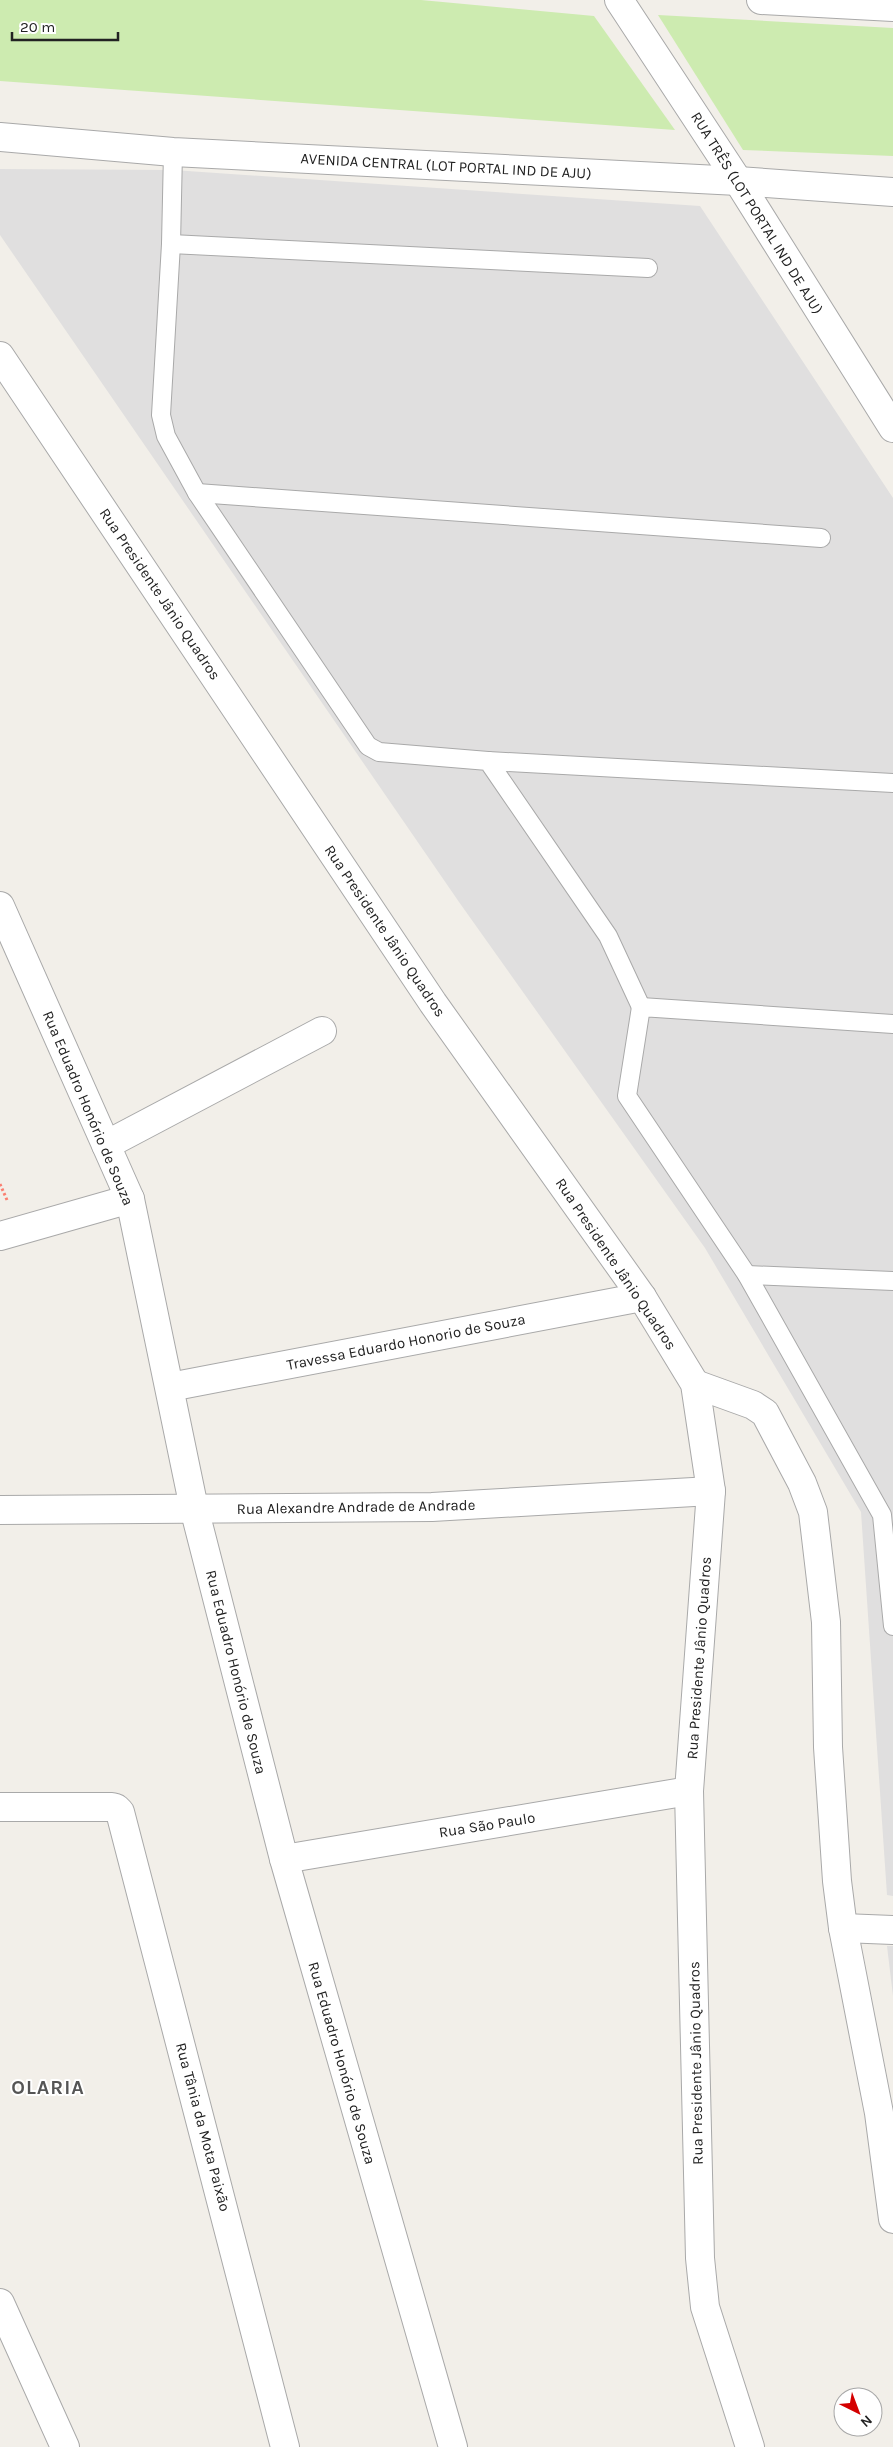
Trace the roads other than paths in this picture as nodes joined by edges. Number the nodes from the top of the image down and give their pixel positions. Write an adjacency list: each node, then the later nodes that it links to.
1 (619, 0): 6 (street, RUA TRÊS (LOT PORTAL IND DE AJU))
2 (761, 0): 3 (street)
3 (893, 7)
4 (0, 137): 5 (street, AVENIDA CENTRAL (LOT PORTAL IND DE AJU))
5 (173, 152): 6 (street, AVENIDA CENTRAL (LOT PORTAL IND DE AJU)); 8 (lane)
6 (738, 181): 7 (street, AVENIDA CENTRAL (LOT PORTAL IND DE AJU)); 11 (street, RUA TRÊS (LOT PORTAL IND DE AJU))
7 (893, 192)
8 (171, 244): 9 (lane); 12 (lane)
9 (648, 268)
10 (0, 356): 25 (street, Rua Presidente Jânio Quadros)
11 (893, 428)
12 (197, 493): 13 (lane); 14 (lane)
13 (821, 538)
14 (488, 761): 15 (lane); 17 (lane)
15 (893, 783)
16 (0, 906): 20 (street, Rua Eduadro Honório de Souza)
17 (641, 1007): 18 (lane); 23 (lane)
18 (893, 1024)
19 (322, 1031): 20 (street)
20 (106, 1145): 21 (street, Rua Eduadro Honório de Souza)
21 (130, 1199): 22 (street); 27 (street, Rua Eduadro Honório de Souza)
22 (0, 1236)
23 (747, 1275): 24 (lane); 31 (lane)
24 (893, 1281)
25 (642, 1297): 26 (street, Rua Presidente Jânio Quadros); 27 (street, Travessa Eduardo Honorio de Souza)
26 (695, 1384): 28 (street, Rua Presidente Jânio Quadros); 36 (street)
27 (170, 1386): 29 (street, Rua Eduadro Honório de Souza)
28 (711, 1491): 29 (street, Rua Alexandre Andrade de Andrade); 33 (street, Rua Presidente Jânio Quadros)
29 (194, 1508): 30 (street, Rua Alexandre Andrade de Andrade); 35 (street, Rua Eduadro Honório de Souza)
30 (0, 1510)
31 (887, 1515): 32 (lane)
32 (893, 1626)
33 (690, 1791): 35 (street, Rua São Paulo); 43 (street, Rua Presidente Jânio Quadros)
34 (0, 1808): 41 (street, Rua Tânia da Mota Paixão)
35 (284, 1859): 42 (street, Rua Eduadro Honório de Souza)
36 (843, 1928): 37 (street); 38 (street)
37 (893, 1930)
38 (893, 2219)
39 (0, 2303): 40 (street)
40 (65, 2447)
41 (285, 2447)
42 (453, 2447)
43 (750, 2447)

